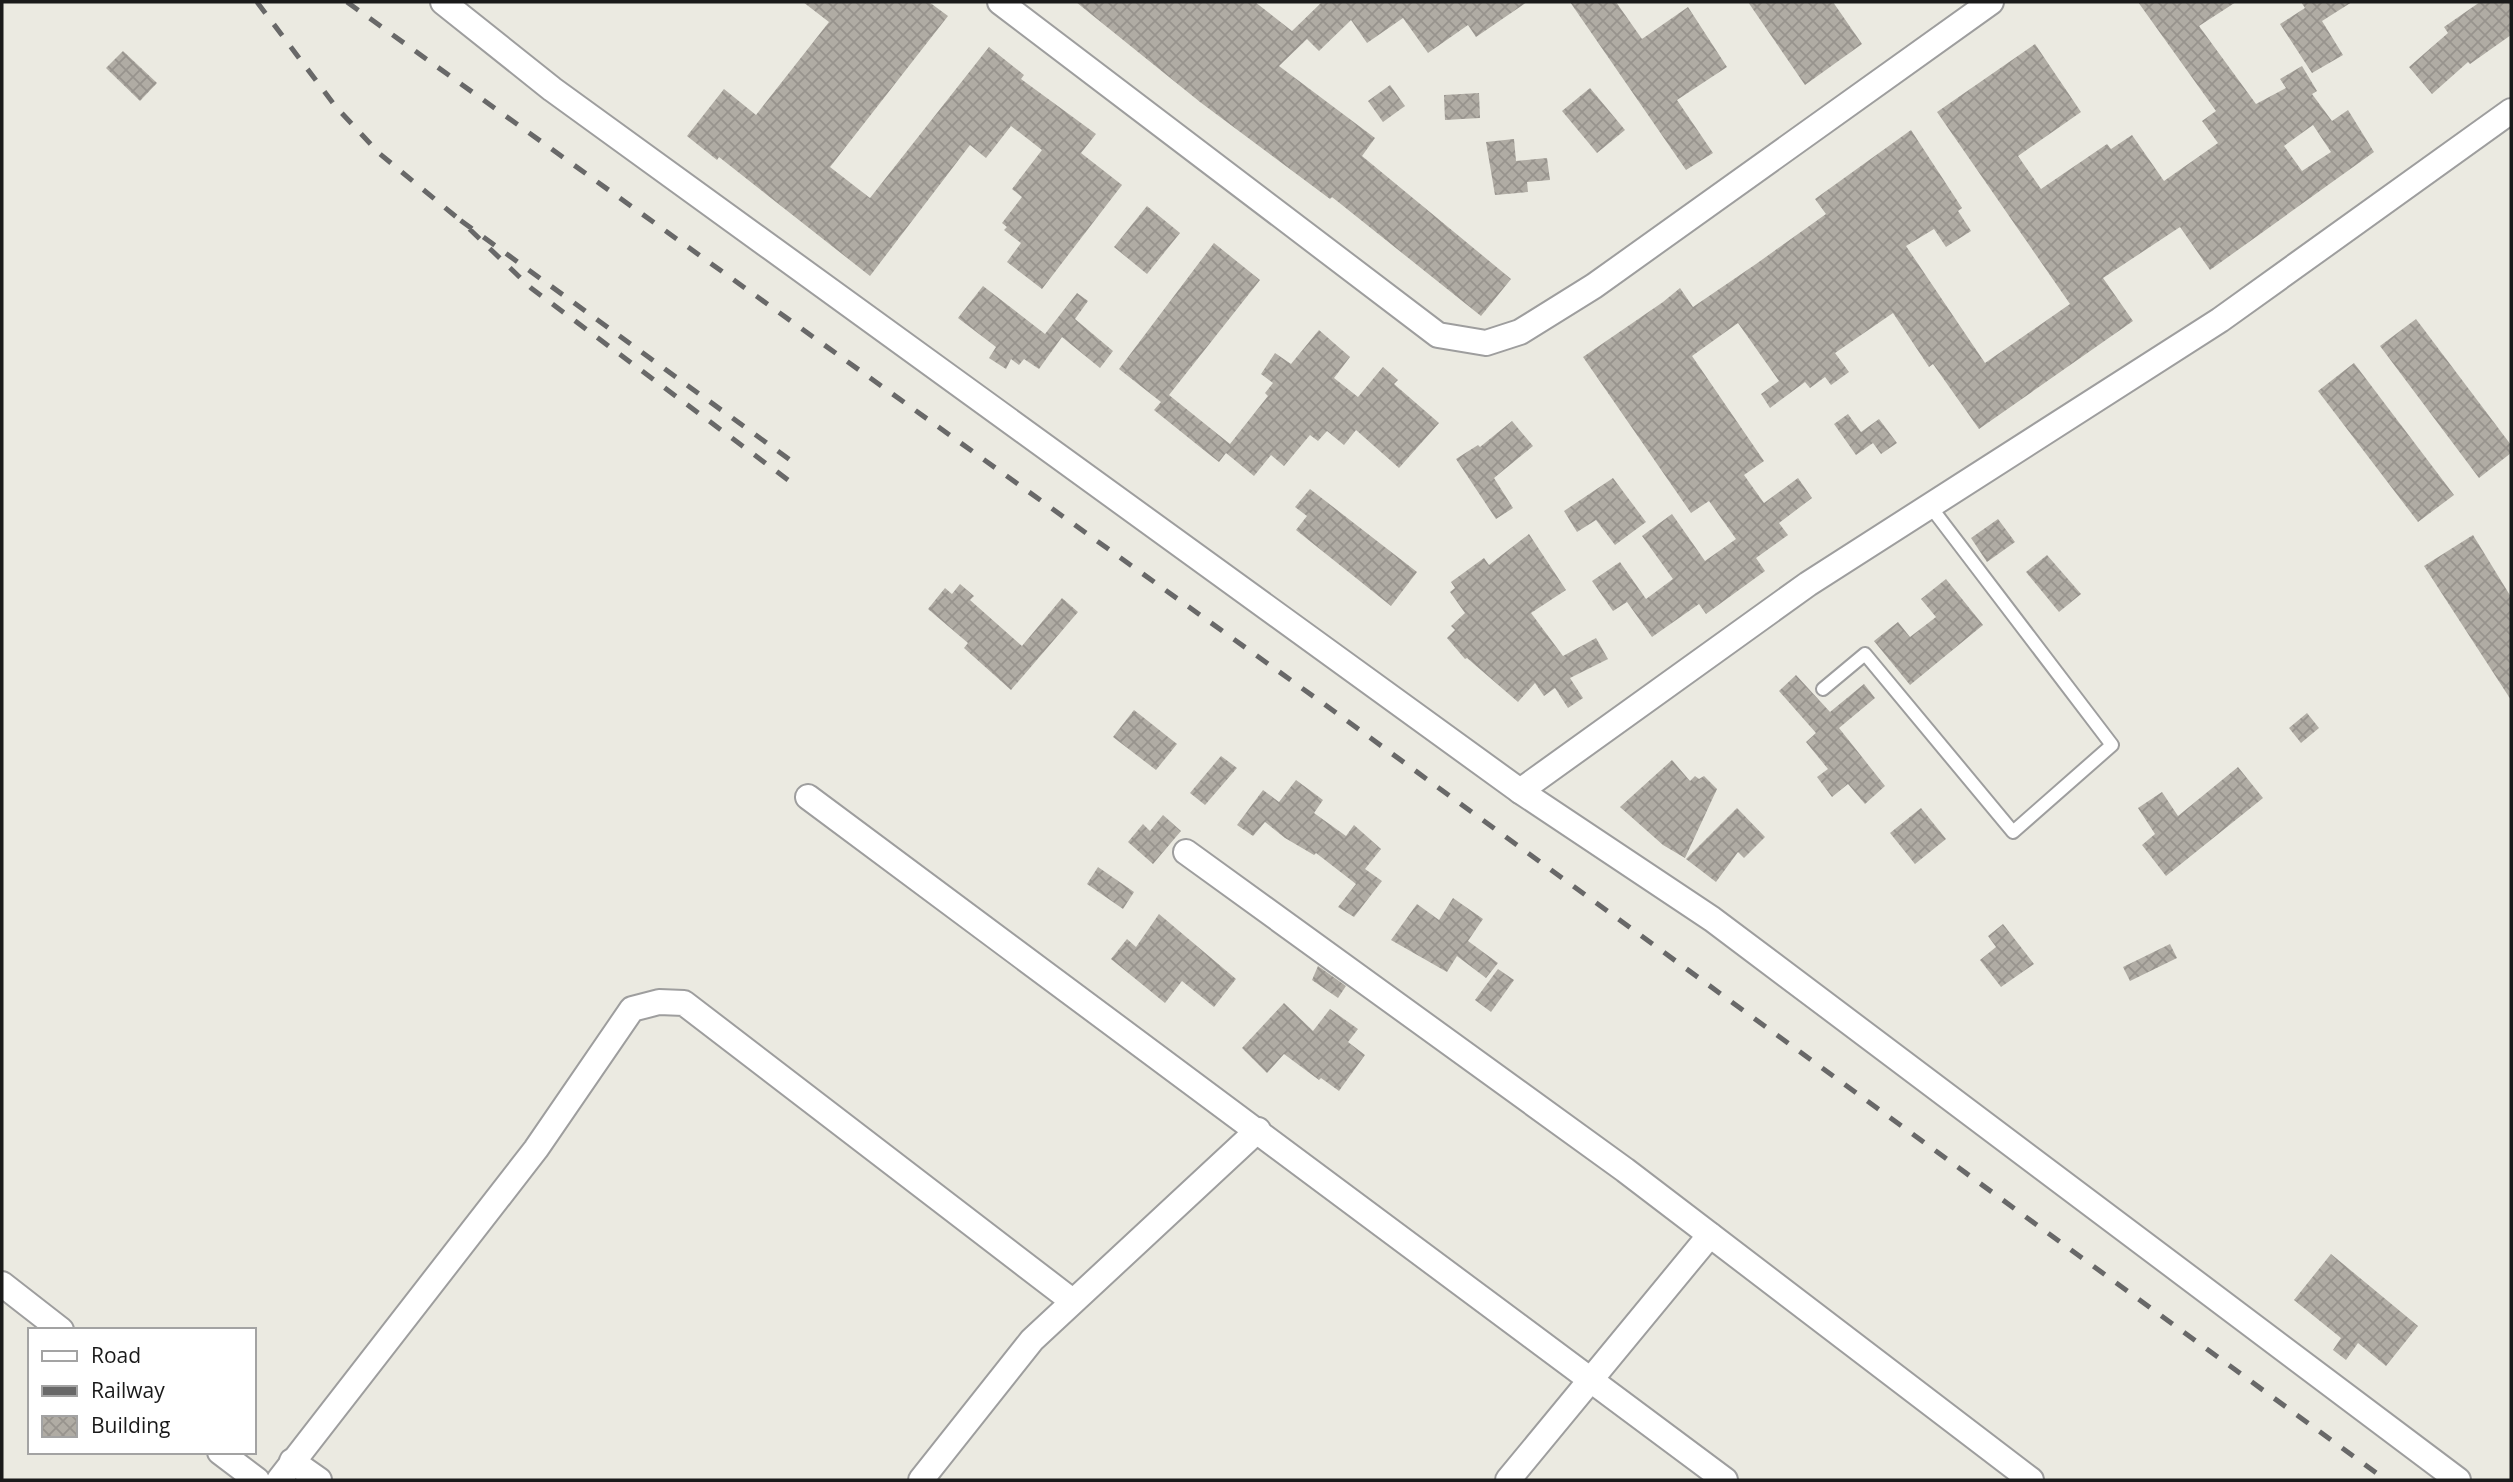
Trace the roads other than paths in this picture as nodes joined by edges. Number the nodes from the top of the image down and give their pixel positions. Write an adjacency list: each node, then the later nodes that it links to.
1 (443, 2): 7 (street)
2 (1000, 2): 3 (street)
3 (1991, 2)
4 (2511, 111): 5 (street)
5 (1930, 506): 6 (lane); 7 (street)
6 (1823, 689)
7 (1520, 791): 24 (street)
8 (808, 797): 10 (street)
9 (1186, 852): 11 (street)
10 (1258, 1130): 13 (street); 15 (street)
11 (1710, 1235): 15 (street); 23 (street)
12 (2, 1284): 14 (street)
13 (1071, 1300): 17 (street); 20 (street)
14 (58, 1328)
15 (1589, 1378): 21 (street); 22 (street)
16 (223, 1454): 18 (street)
17 (285, 1470): 19 (street)
18 (257, 1480)
19 (319, 1480)
20 (921, 1480)
21 (1508, 1480)
22 (1725, 1480)
23 (2031, 1480)
24 (2458, 1480)

